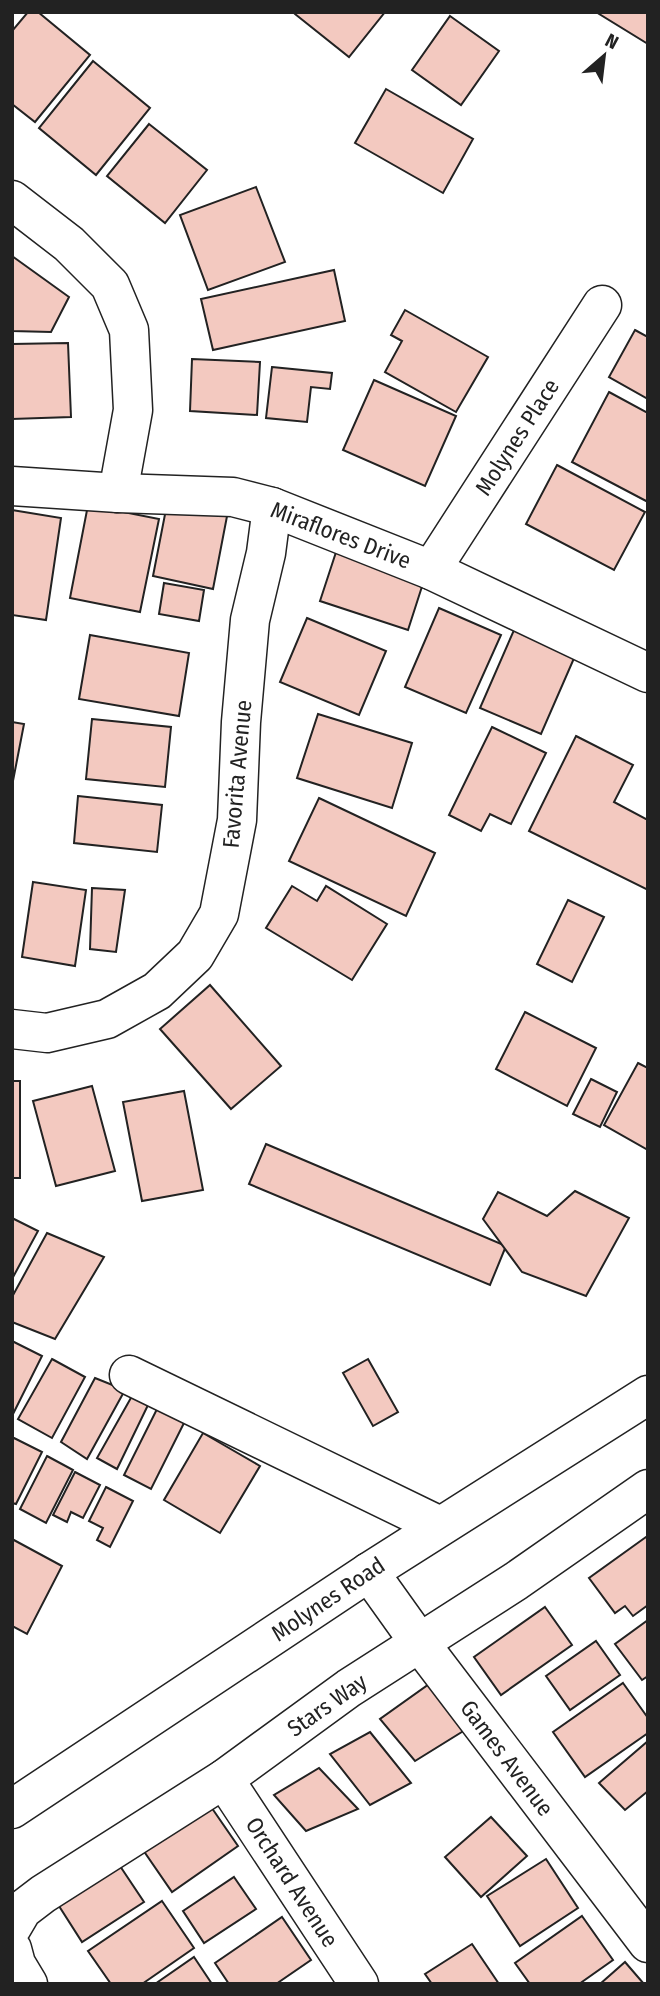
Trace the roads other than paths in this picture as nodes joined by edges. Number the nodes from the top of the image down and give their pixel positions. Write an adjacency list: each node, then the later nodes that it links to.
1 (12, 200): 4 (street)
2 (602, 304): 6 (street, Molynes Place)
3 (12, 486): 4 (street, Miraflores Drive)
4 (118, 493): 5 (street, Miraflores Drive)
5 (272, 507): 6 (street, Miraflores Drive); 8 (street, Favorita Avenue)
6 (432, 570): 7 (street, Miraflores Drive)
7 (648, 673)
8 (12, 1029)
9 (129, 1375): 12 (street)
10 (648, 1395): 12 (street, Molynes Road)
11 (648, 1489): 14 (street, Stars Way)
12 (440, 1526): 13 (street, Molynes Road)
13 (369, 1572): 14 (street, Games Avenue); 16 (street, Molynes Road)
14 (419, 1642): 15 (street, Stars Way); 18 (street, Games Avenue)
15 (225, 1779): 17 (street, Stars Way); 21 (street, Orchard Avenue)
16 (12, 1809)
17 (12, 1927)
18 (648, 1943)
19 (12, 1949): 20 (street)
20 (28, 1984)
21 (359, 1984)

